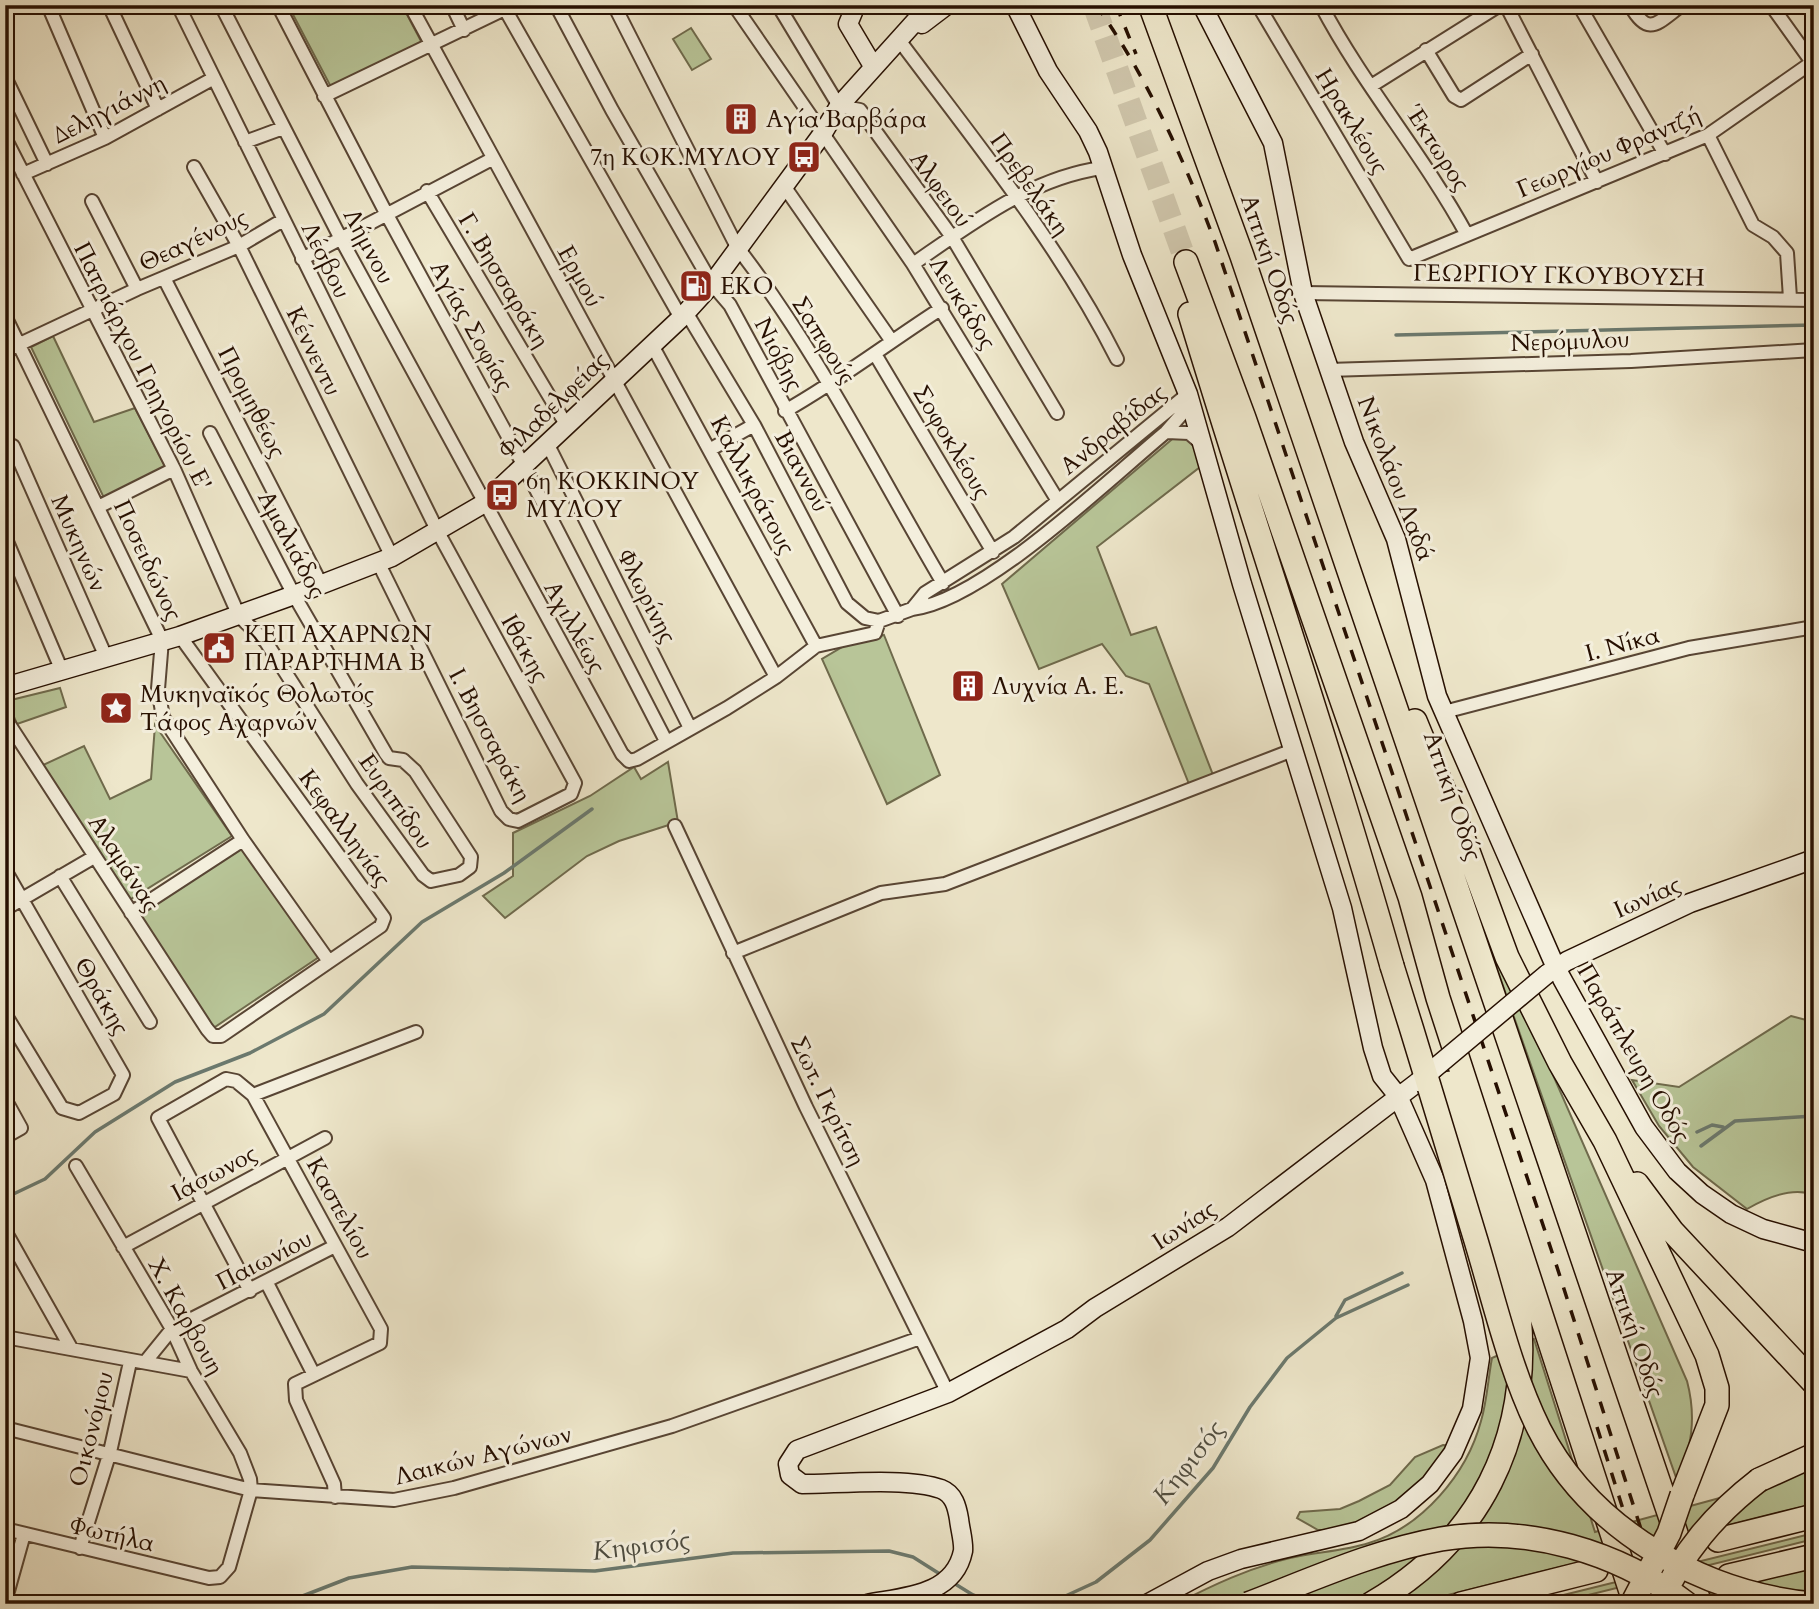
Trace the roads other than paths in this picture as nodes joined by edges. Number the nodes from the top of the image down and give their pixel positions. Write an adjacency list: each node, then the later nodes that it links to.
1 (48, 5): 44 (street)
2 (109, 5): 39 (street)
3 (178, 5): 35 (street, Λέσβου)
4 (221, 5): 40 (street, Λήμνου)
5 (278, 5): 37 (street, Αγίας Σοφίας)
6 (410, 5): 29 (street, Ερμού)
7 (452, 5): 27 (street)
8 (556, 5): 68 (street, Νιόβης)
9 (614, 5): 63 (street, Σαπφούς)
10 (734, 5): 41 (street, Λευκάδος)
11 (778, 5): 38 (street)
12 (856, 5): 33 (street)
13 (930, 5): 28 (street, Φιλαδελφείας)
14 (947, 5): 28 (street, Φιλαδελφείας)
15 (1015, 5): 50 (street)
16 (1258, 5): 65 (street, Ηρακλέους)
17 (1321, 5): 36 (street, Έκτωρος)
18 (1500, 5): 30 (street)
19 (1506, 5): 31 (street)
20 (1579, 5): 46 (street)
21 (1630, 5): 22 (street)
22 (1682, 5)
23 (1771, 5): 32 (street)
24 (509, 7): 27 (street); 75 (street, Βιαννού)
25 (1152, 7): 114 (highway, Αττική Οδός)
26 (1206, 7): 70 (street, Νικολάου Λαδά)
27 (464, 30): 29 (street)
28 (899, 40): 33 (street, Φιλαδελφείας); 55 (street, Πρεβελάκη)
29 (430, 46): 37 (street); 47 (street, Ερμού)
30 (1426, 50): 31 (street); 36 (street)
31 (1532, 54): 52 (street)
32 (1813, 63): 42 (street, Γεωργίου Φραντζή)
33 (873, 66): 38 (street, Φιλαδελφείας)
34 (5, 77): 48 (street)
35 (214, 78): 39 (street, Δεληγιάννη); 45 (street, Λέσβου)
36 (1371, 86): 59 (street, Έκτωρος)
37 (324, 96): 57 (street, Αγίας Σοφίας)
38 (839, 106): 41 (street, Φιλαδελφείας); 60 (street, Αλφειού)
39 (158, 109): 44 (street, Δεληγιάννη)
40 (283, 128): 45 (street); 61 (street, Λήμνου)
41 (823, 133): 53 (street, Φιλαδελφείας); 66 (street, Λευκάδος)
42 (1707, 135): 46 (street, Γεωργίου Φραντζή); 71 (street)
43 (5, 138): 51 (street, Πατριάρχου Γρηγορίου E')
44 (105, 138): 48 (street, Δεληγιάννη)
45 (244, 142): 58 (street, Λέσβου)
46 (1665, 154): 52 (street, Γεωργίου Φραντζή)
47 (492, 159): 54 (street); 85 (street, Ερμού)
48 (47, 164): 51 (street, Δεληγιάννη)
49 (194, 167): 62 (street, Κέννεντυ)
50 (1103, 168): 55 (street); 87 (street)
51 (23, 174): 74 (street, Πατριάρχου Γρηγορίου E')
52 (1597, 182): 59 (street, Γεωργίου Φραντζή)
53 (784, 186): 63 (street, Φιλαδελφείας); 77 (street)
54 (427, 191): 57 (street); 91 (street, Γ. Βησσαράκη)
55 (1017, 198): 60 (street); 83 (street, Πρεβελάκη)
56 (92, 201): 69 (street)
57 (386, 213): 61 (street); 98 (street, Αγίας Σοφίας)
58 (283, 220): 62 (street, Θεαγένους); 64 (street, Λέσβου)
59 (1467, 235): 65 (street, Γεωργίου Φραντζή)
60 (951, 237): 66 (street); 89 (street, Αλφειού)
61 (341, 239): 64 (street); 101 (street, Λήμνου)
62 (239, 246): 67 (street, Θεαγένους); 106 (street, Κέννεντυ)
63 (737, 247): 68 (street, Φιλαδελφείας); 86 (street, Σαπφούς)
64 (302, 259): 103 (street, Λέσβου)
65 (1409, 259)
66 (913, 264): 73 (street, Λευκάδος)
67 (164, 278): 69 (street, Θεαγένους); 108 (street, Προμηθέως)
68 (712, 284): 75 (street, Φιλαδελφείας); 88 (street, Νιόβης)
69 (137, 289): 74 (street, Θεαγένους)
70 (1303, 293): 71 (street, ΓΕΩΡΓΙΟΥ ΓΚΟΥΒΟΥΣΗ); 84 (street, Νικολάου Λαδά)
71 (1790, 298): 72 (street, ΓΕΩΡΓΙΟΥ ΓΚΟΥΒΟΥΣΗ)
72 (1814, 300)
73 (942, 308): 77 (street); 100 (street, Λευκάδος)
74 (92, 310): 78 (street, Θεαγένους); 99 (street, Πατριάρχου Γρηγορίου E')
75 (683, 315): 79 (street, Φιλαδελφείας); 90 (street, Βιαννού)
76 (5, 316): 78 (street, Ποσειδώνος)
77 (891, 340): 82 (street)
78 (20, 344): 81 (street, Θεαγένους); 102 (street, Ποσειδώνος)
79 (652, 345): 85 (street, Φιλαδελφείας); 97 (street, Καλλικράτους)
80 (1814, 350): 84 (street, Νερόμυλου)
81 (5, 351)
82 (874, 354): 86 (street); 105 (street, Σοφοκλέους)
83 (1117, 359)
84 (1328, 370): 123 (street, Νικολάου Λαδά)
85 (613, 380): 91 (street, Φιλαδελφείας); 121 (street, Ερμού)
86 (829, 387): 88 (street); 107 (street, Σαπφούς)
87 (1188, 394): 92 (street, Ανδραβίδας); 95 (street); 100 (street, Ανδραβίδας)
88 (785, 411): 112 (street, Νιόβης)
89 (1057, 413)
90 (754, 425): 97 (street); 113 (street, Βιαννού)
91 (566, 426): 94 (street, Φιλαδελφείας)
92 (1166, 432): 95 (street); 110 (street, Ανδραβίδας)
93 (210, 433): 109 (street, Αμαλιάδος)
94 (548, 445): 98 (street, Φιλαδελφείας); 125 (street, Φλωρίνης)
95 (1203, 445): 127 (street)
96 (13, 446): 119 (street, Μυκηνών)
97 (711, 449): 118 (street, Καλλικράτους)
98 (524, 466): 101 (street, Φιλαδελφείας); 126 (street, Αγίας Σοφίας)
99 (174, 469): 102 (street); 111 (street, Πατριάρχου Γρηγορίου E')
100 (1058, 501): 105 (street, Ανδραβίδας)
101 (483, 504): 103 (street, Φιλαδελφείας); 126 (street, Αχιλλέως)
102 (100, 506): 117 (street, Ποσειδώνος)
103 (438, 532): 106 (street, Φιλαδελφείας); 128 (street, Ιθάκης)
104 (5, 537): 120 (street)
105 (993, 552): 107 (street, Ανδραβίδας)
106 (385, 559): 108 (street, Φιλαδελφείας); 128 (street, Ι. Βησσαράκη)
107 (943, 583): 110 (street, Ανδραβίδας)
108 (321, 584): 109 (street, Φιλαδελφείας)
109 (294, 595): 111 (street, Φιλαδελφείας); 134 (street, Αμαλιάδος)
110 (912, 609): 112 (street, Ανδραβίδας)
111 (239, 616): 116 (street, Φιλαδελφείας); 134 (street, Ευριπίδου)
112 (898, 616): 113 (street)
113 (879, 621): 118 (street)
114 (1366, 621): 151 (highway); 193 (highway, Αττική Οδός)
115 (1814, 627): 123 (street, Ι. Νίκα)
116 (180, 636): 117 (street, Φιλαδελφείας); 140 (street, Κεφαλληνίας)
117 (162, 640): 119 (street, Φιλαδελφείας); 130 (street, Ποσειδώνος)
118 (816, 646): 121 (street)
119 (106, 657): 120 (street, Φιλαδελφείας)
120 (62, 671): 122 (street, Φιλαδελφείας)
121 (776, 677): 125 (street)
122 (5, 687)
123 (1444, 712): 141 (street, Νικολάου Λαδά)
124 (5, 718): 131 (street, Αλαμάνας)
125 (690, 728): 126 (street)
126 (666, 741)
127 (1293, 750): 139 (street); 147 (street)
128 (575, 783)
129 (675, 826): 139 (street, Σωτ. Γκρίτση)
130 (243, 840): 138 (street); 140 (street, Ποσειδώνος)
131 (94, 857): 135 (street); 138 (street, Αλαμάνας)
132 (1814, 859): 141 (street, Ιωνίας)
133 (5, 870): 136 (street, Θράκης)
134 (423, 874)
135 (60, 876): 136 (street); 144 (street)
136 (22, 898): 137 (street); 143 (street, Θράκης)
137 (5, 909)
138 (131, 913): 140 (street, Αλαμάνας)
139 (733, 953): 164 (street, Σωτ. Γκρίτση)
140 (328, 960)
141 (1551, 971): 147 (street, Ιωνίας, bridge); 156 (street, Παράπλευρη Οδός)
142 (1438, 998): 187 (highway); 190 (highway); 194 (highway, bridge)
143 (5, 1014)
144 (150, 1021)
145 (416, 1032): 146 (street)
146 (253, 1095): 152 (street, Καστελίου); 154 (street)
147 (1398, 1096): 172 (street, Ιωνίας); 185 (street)
148 (5, 1099): 149 (street)
149 (5, 1137)
150 (325, 1138): 152 (street, Ιάσωνος)
151 (1605, 1141): 171 (highway); 190 (highway, bridge)
152 (288, 1157): 154 (street, Ιάσωνος); 157 (street, Καστελίου)
153 (76, 1166): 158 (street, Χ. Καρβουη)
154 (202, 1203): 158 (street, Ιάσωνος); 160 (street)
155 (5, 1231): 161 (street)
156 (1814, 1243)
157 (335, 1246): 159 (street, Παιωνίου); 170 (street, Καστελίου)
158 (123, 1247): 162 (street, Χ. Καρβουη)
159 (267, 1283): 160 (street, Παιωνίου); 170 (street)
160 (250, 1291): 162 (street, Παιωνίου)
161 (53, 1321): 165 (street); 166 (street)
162 (172, 1329): 167 (street, Παιωνίου); 169 (street, Χ. Καρβουη)
163 (5, 1337): 165 (street)
164 (920, 1338): 172 (street, Σωτ. Γκρίτση); 177 (street, Λαικών Αγώνων)
165 (40, 1341): 166 (street)
166 (71, 1348): 168 (street)
167 (146, 1360): 168 (street); 169 (street)
168 (130, 1362): 174 (street, Οικονόμου)
169 (191, 1371): 176 (street, Χ. Καρβουη)
170 (313, 1373): 177 (street)
171 (1814, 1383)
172 (948, 1393): 184 (street, Ιωνίας)
173 (5, 1428): 174 (street, Λαικών Αγώνων)
174 (110, 1452): 176 (street, Λαικών Αγώνων); 181 (street, Οικονόμου)
175 (1814, 1455): 191 (highway, bridge)
176 (251, 1490): 177 (street, Λαικών Αγώνων); 181 (street, Φωτήλα)
177 (335, 1497)
178 (1814, 1516): 188 (highway, bridge)
179 (5, 1529): 180 (street, Φωτήλα)
180 (24, 1534): 181 (street, Φωτήλα); 183 (street)
181 (80, 1548)
182 (1814, 1556): 189 (highway, bridge)
183 (8, 1591)
184 (867, 1604)
185 (1147, 1604)
186 (1248, 1604): 192 (highway, bridge)
187 (1371, 1604)
188 (1461, 1604)
189 (1619, 1604)
190 (1634, 1604)
191 (1660, 1604)
192 (1687, 1604)
193 (1700, 1604)
194 (1813, 1604)

